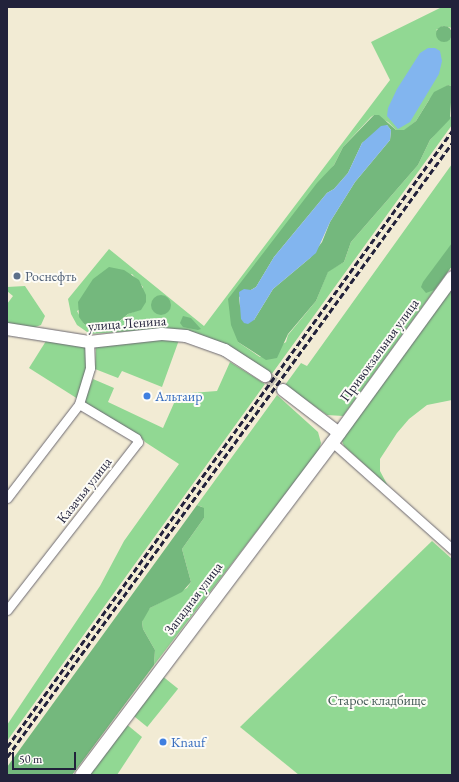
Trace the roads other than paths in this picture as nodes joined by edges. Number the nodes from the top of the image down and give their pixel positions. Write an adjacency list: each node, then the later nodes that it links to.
1 (452, 277): 7 (main road, Привокзальная улица)
2 (7, 329): 3 (street, улица Ленина)
3 (89, 342): 4 (street, улица Ленина); 6 (street)
4 (265, 376)
5 (283, 390): 7 (street)
6 (79, 404): 8 (street); 10 (street, Казачья улица)
7 (336, 437): 9 (street); 11 (main road, Западная улица)
8 (7, 498)
9 (452, 549)
10 (7, 610)
11 (81, 775)

